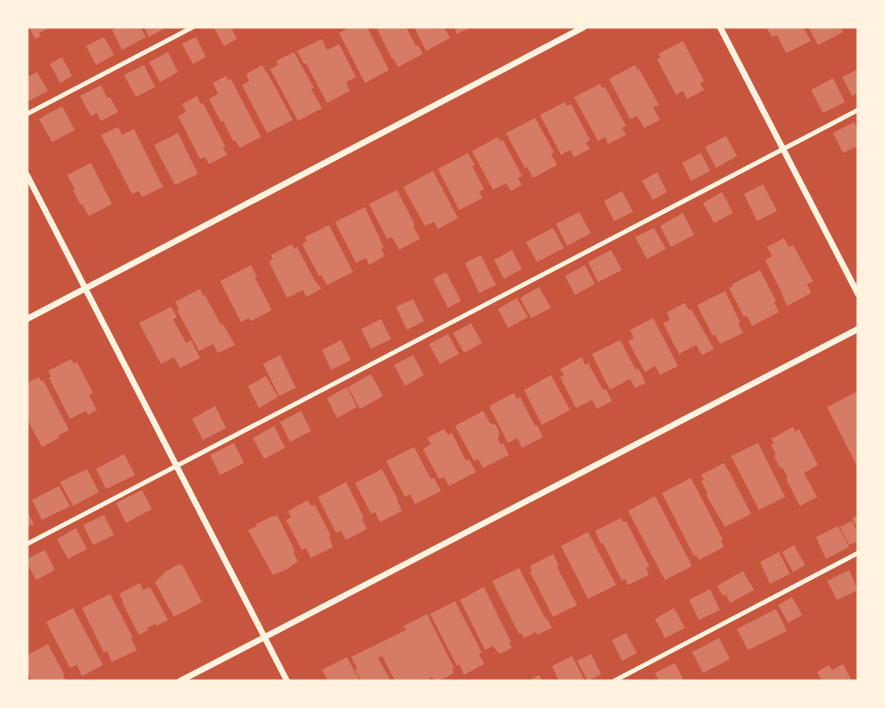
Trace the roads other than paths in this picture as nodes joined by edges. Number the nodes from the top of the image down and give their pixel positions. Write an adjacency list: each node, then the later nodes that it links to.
1 (193, 27): 5 (lane)
2 (584, 27): 8 (street)
3 (720, 27): 6 (street)
4 (858, 110): 6 (lane)
5 (27, 114)
6 (783, 149): 9 (street); 12 (lane)
7 (27, 175): 8 (street)
8 (85, 289): 10 (street); 12 (street)
9 (858, 294)
10 (27, 319)
11 (858, 329): 15 (street)
12 (176, 466): 13 (lane); 15 (street)
13 (27, 544)
14 (858, 553): 18 (lane)
15 (265, 637): 16 (street); 17 (street)
16 (180, 681)
17 (287, 681)
18 (614, 681)

